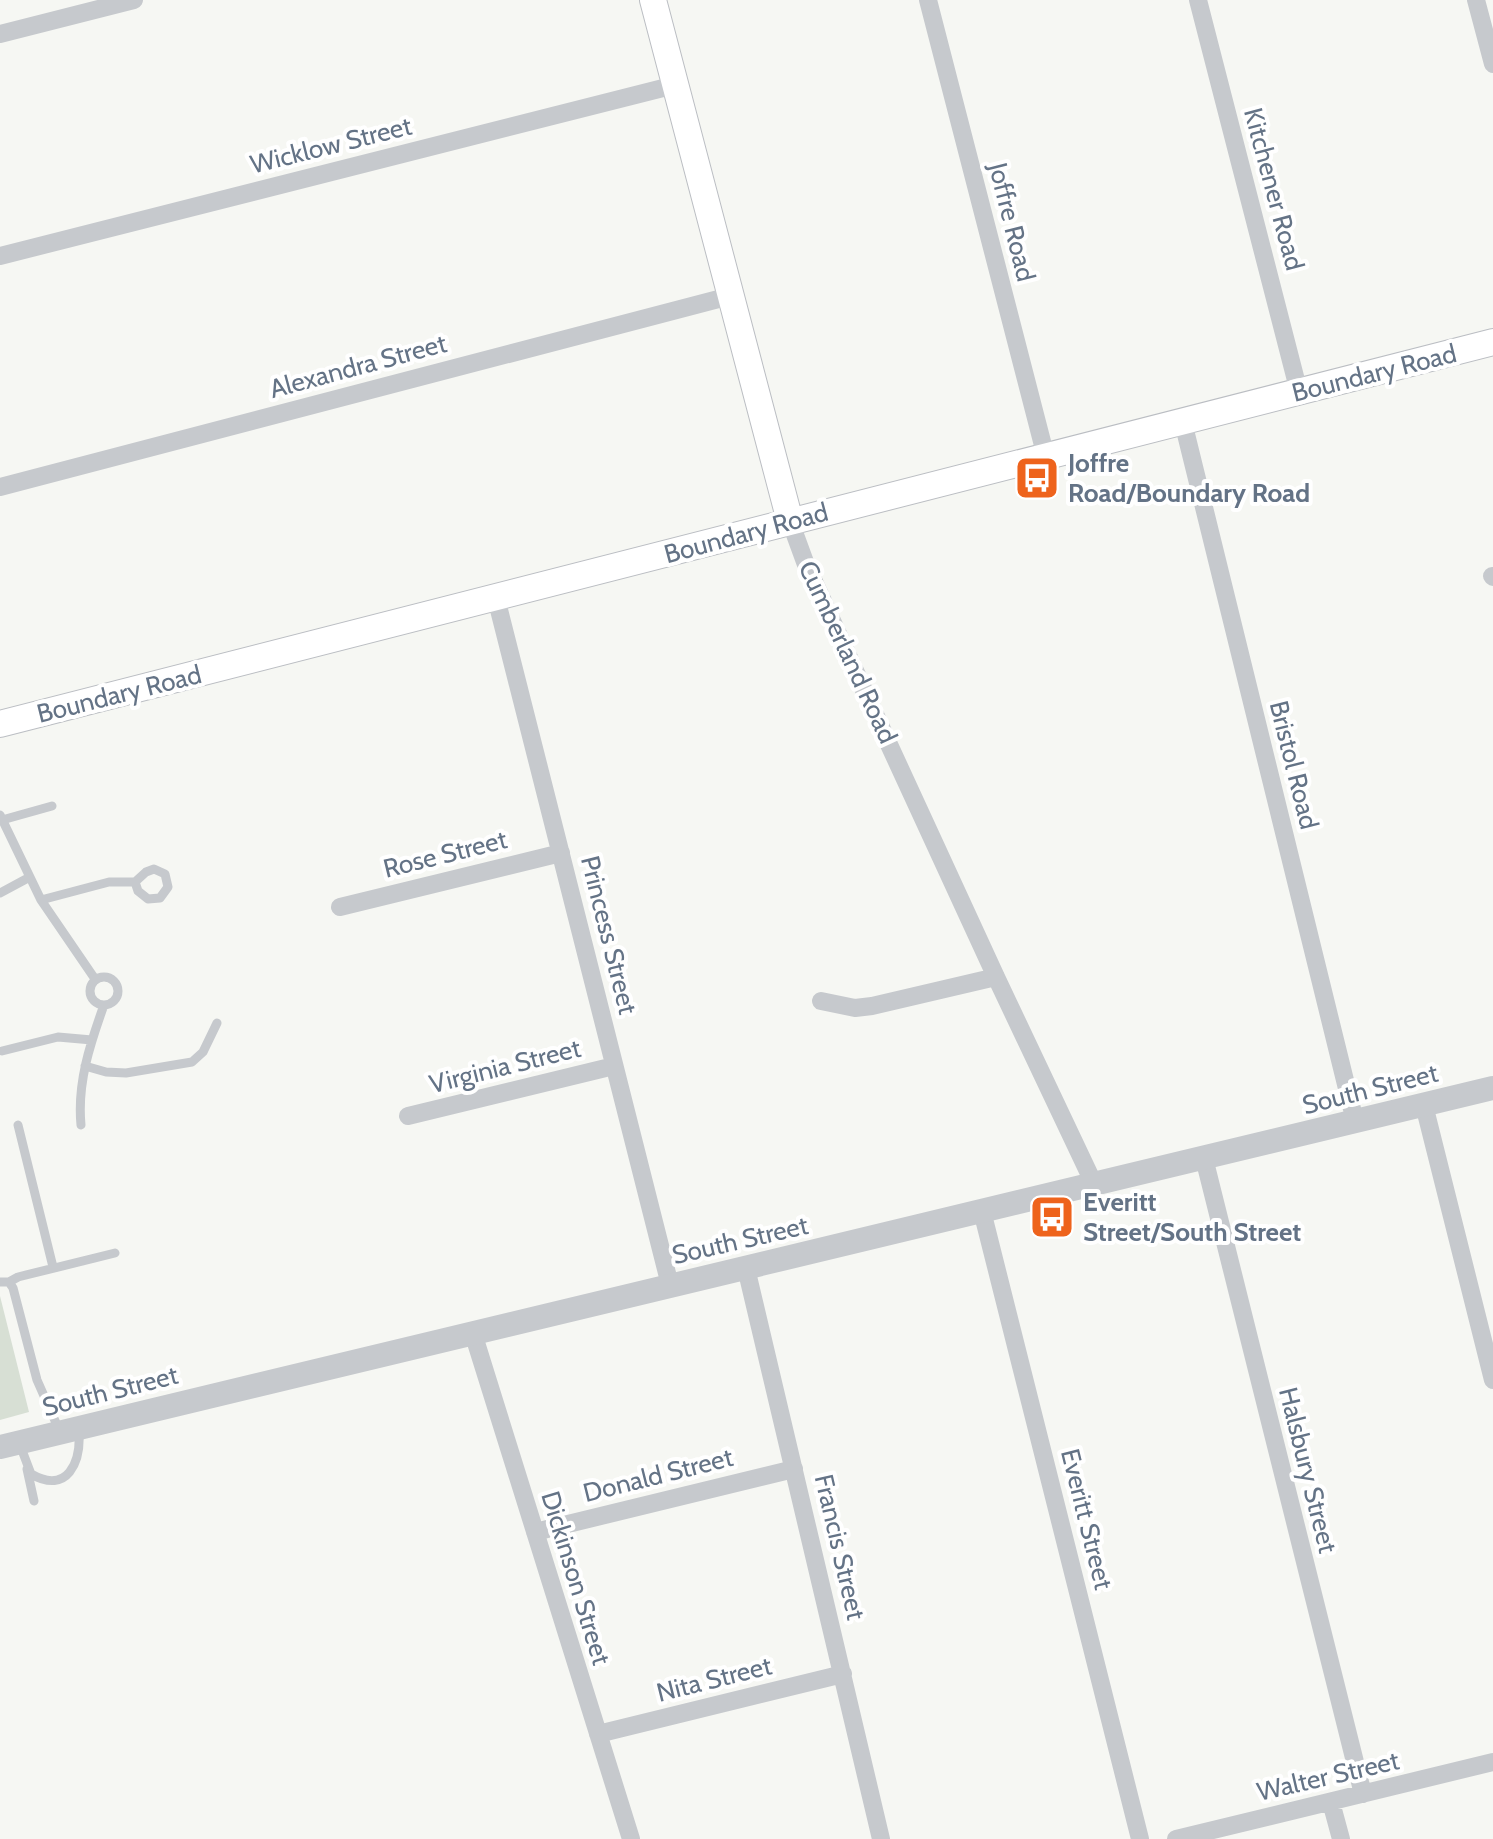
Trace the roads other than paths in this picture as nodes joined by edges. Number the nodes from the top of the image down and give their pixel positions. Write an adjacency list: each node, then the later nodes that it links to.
1 (134, 0): 6 (street)
2 (653, 0): 8 (main road, Cumberland Road)
3 (928, 0): 14 (street, Joffre Road)
4 (1198, 0): 12 (street, Kitchener Road)
5 (1476, 0): 7 (street)
6 (0, 34)
7 (1493, 64)
8 (675, 85): 9 (street, Wicklow Street); 10 (main road, Cumberland Road)
9 (0, 256)
10 (730, 296): 15 (street, Alexandra Street); 16 (main road, Cumberland Road)
11 (1493, 342): 12 (main road, Boundary Road)
12 (1299, 392): 13 (main road, Boundary Road)
13 (1183, 422): 14 (main road, Boundary Road); 39 (street, Bristol Road)
14 (1042, 468): 16 (main road, Boundary Road)
15 (0, 487)
16 (790, 521): 17 (main road, Boundary Road); 27 (street, Cumberland Road)
17 (496, 598): 18 (main road, Boundary Road); 21 (street, Princess Street)
18 (0, 724)
19 (52, 806): 20 (lane)
20 (1, 817): 22 (lane)
21 (561, 853): 26 (street, Rose Street); 35 (street, Princess Street)
22 (28, 878): 24 (lane); 25 (lane)
23 (135, 882): 25 (lane)
24 (0, 893)
25 (41, 900): 28 (lane)
26 (340, 907)
27 (996, 977): 29 (street); 43 (street, Cumberland Road)
28 (95, 979): 30 (lane); 30 (lane)
29 (821, 1001)
30 (104, 1005): 32 (lane)
31 (217, 1023): 34 (lane)
32 (92, 1040): 33 (lane); 34 (lane)
33 (2, 1051)
34 (85, 1066): 41 (lane)
35 (614, 1066): 38 (street, Virginia Street); 49 (street, Princess Street)
36 (1493, 1088): 37 (street, South Street)
37 (1424, 1105): 39 (street, South Street); 51 (street)
38 (408, 1116)
39 (1355, 1121): 42 (street, South Street)
40 (18, 1125): 46 (lane)
41 (81, 1125)
42 (1204, 1158): 43 (street, South Street); 61 (street, Halsbury Street)
43 (1094, 1184): 44 (street, South Street)
44 (982, 1211): 47 (street, South Street); 65 (street, Everitt Street)
45 (115, 1253): 46 (lane)
46 (53, 1267): 48 (lane)
47 (746, 1268): 49 (street, South Street); 55 (street, Francis Street)
48 (4, 1282): 52 (lane)
49 (670, 1285): 50 (street, South Street)
50 (473, 1333): 52 (street, South Street); 57 (street, Dickinson Street)
51 (1493, 1380)
52 (70, 1430): 53 (street, South Street); 54 (lane)
53 (10, 1445): 54 (lane)
54 (26, 1466): 56 (lane)
55 (794, 1469): 57 (street, Donald Street); 58 (street, Francis Street)
56 (34, 1501)
57 (535, 1532): 59 (street, Dickinson Street)
58 (843, 1674): 59 (street, Nita Street); 64 (street, Francis Street)
59 (598, 1734): 63 (street, Dickinson Street)
60 (1493, 1762): 61 (street, Walter Street)
61 (1363, 1794): 62 (street, Walter Street)
62 (1331, 1802): 66 (street, Walter Street); 67 (street)
63 (631, 1839)
64 (881, 1839)
65 (1140, 1839)
66 (1176, 1839)
67 (1341, 1839)

